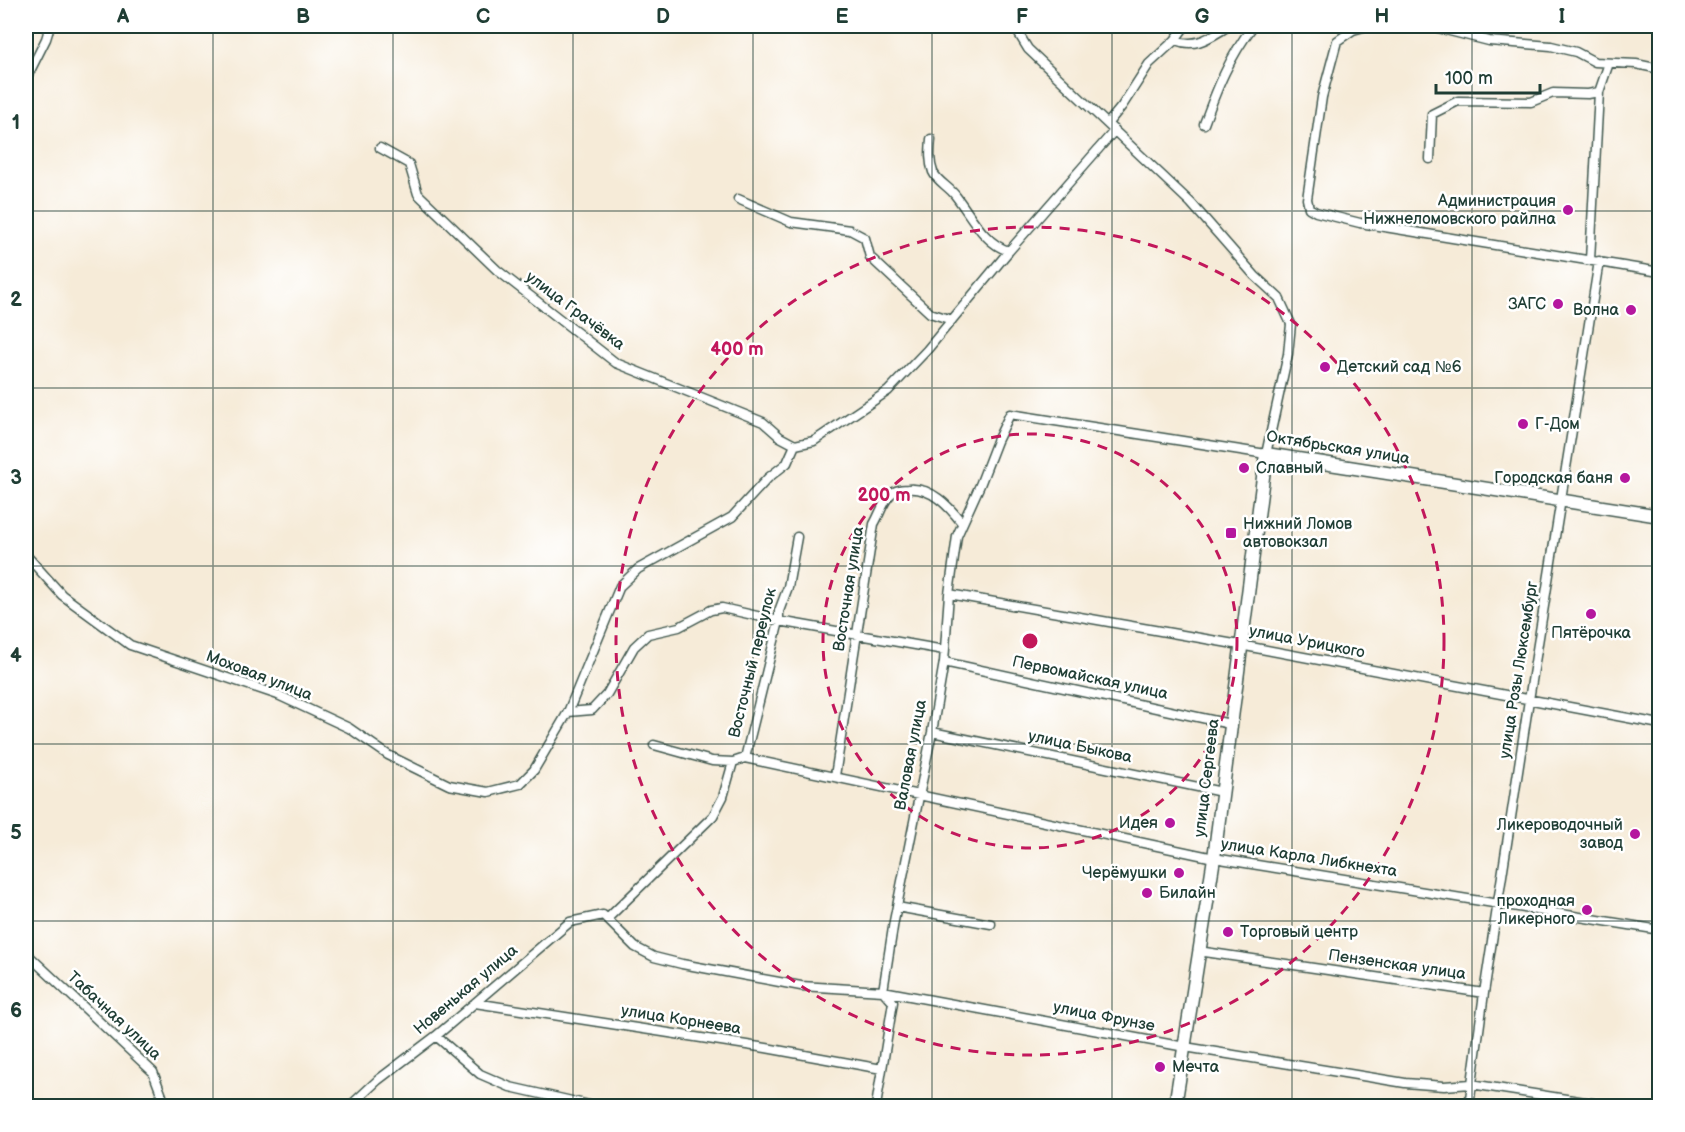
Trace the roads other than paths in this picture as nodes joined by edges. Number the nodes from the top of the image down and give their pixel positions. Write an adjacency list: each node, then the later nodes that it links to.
1 (50, 26): 12 (street)
2 (1014, 26): 14 (street)
3 (1185, 26): 9 (street)
4 (1229, 26): 9 (street)
5 (1253, 26): 15 (street)
6 (1367, 26): 8 (street)
7 (1430, 26): 10 (street)
8 (1355, 28): 22 (street)
9 (1175, 40): 14 (street)
10 (1609, 63): 11 (street); 13 (street)
11 (1659, 69)
12 (26, 79)
13 (1599, 92): 19 (street); 22 (street, улица Розы Люксембург)
14 (1108, 123): 16 (street)
15 (1204, 124)
16 (1115, 130): 21 (street); 27 (street)
17 (931, 139): 21 (street)
18 (380, 148): 26 (street, улица Грачёвка)
19 (1430, 159)
20 (738, 199): 24 (street)
21 (1009, 251): 24 (street)
22 (1594, 261): 23 (street); 28 (street, улица Розы Люксембург)
23 (1659, 272)
24 (952, 320): 26 (street)
25 (1010, 414): 27 (street, Октябрьская улица); 30 (street, Валовая улица)
26 (795, 445): 40 (street, Моховая улица)
27 (1266, 454): 28 (main road, Октябрьская улица); 36 (main road, улица Сергеева)
28 (1560, 500): 29 (main road, Октябрьская улица); 39 (street, улица Розы Люксембург)
29 (1659, 516)
30 (962, 523): 33 (street, Валовая улица); 35 (street, Восточная улица)
31 (797, 537): 34 (street, Восточный переулок)
32 (26, 555): 40 (street, Моховая улица)
33 (949, 594): 36 (street, улица Урицкого); 37 (street, Валовая улица)
34 (779, 621): 35 (street); 40 (street); 45 (street, Восточный переулок)
35 (857, 635): 37 (street); 47 (street, Восточная улица)
36 (1240, 645): 39 (street, улица Урицкого); 41 (main road, улица Сергеева)
37 (944, 650): 38 (street, Валовая улица)
38 (944, 662): 41 (street, Первомайская улица); 43 (street, Валовая улица)
39 (1529, 700): 42 (street, улица Урицкого); 51 (street, улица Розы Люксембург)
40 (568, 712)
41 (1230, 724): 48 (main road, улица Сергеева)
42 (1659, 724)
43 (932, 732): 48 (street, улица Быкова); 49 (street, Валовая улица)
44 (654, 745): 46 (street)
45 (745, 758): 46 (street, Восточный переулок); 47 (street, улица Карла Либкнехта)
46 (733, 762): 53 (street, Восточный переулок)
47 (835, 776): 49 (street, улица Карла Либкнехта)
48 (1222, 792): 50 (main road, улица Сергеева)
49 (919, 794): 50 (street, улица Карла Либкнехта); 52 (street, Валовая улица)
50 (1214, 858): 51 (street, улица Карла Либкнехта); 56 (main road, улица Сергеева)
51 (1499, 903): 55 (street, улица Карла Либкнехта); 59 (street, улица Розы Люксембург)
52 (897, 907): 54 (street); 58 (street, Валовая улица)
53 (607, 919): 58 (street, улица Фрунзе); 60 (street, Новенькая улица)
54 (991, 924)
55 (1659, 930)
56 (1198, 951): 59 (street, Пензенская улица); 62 (main road, улица Сергеева)
57 (26, 953): 65 (street, Табачная улица)
58 (883, 991): 62 (street, улица Фрунзе); 63 (street, Валовая улица)
59 (1484, 993): 64 (street, улица Розы Люксембург)
60 (475, 1003): 61 (street, Новенькая улица); 63 (street, улица Корнеева)
61 (436, 1036): 66 (street, Новенькая улица); 67 (street)
62 (1185, 1047): 64 (street, улица Фрунзе); 69 (main road, улица Сергеева)
63 (882, 1069): 68 (street, Валовая улица)
64 (1472, 1084): 70 (street, улица Розы Люксембург); 71 (street, улица Фрунзе)
65 (152, 1107)
66 (350, 1107)
67 (594, 1107)
68 (876, 1107)
69 (1174, 1107)
70 (1468, 1107)
71 (1611, 1107)

